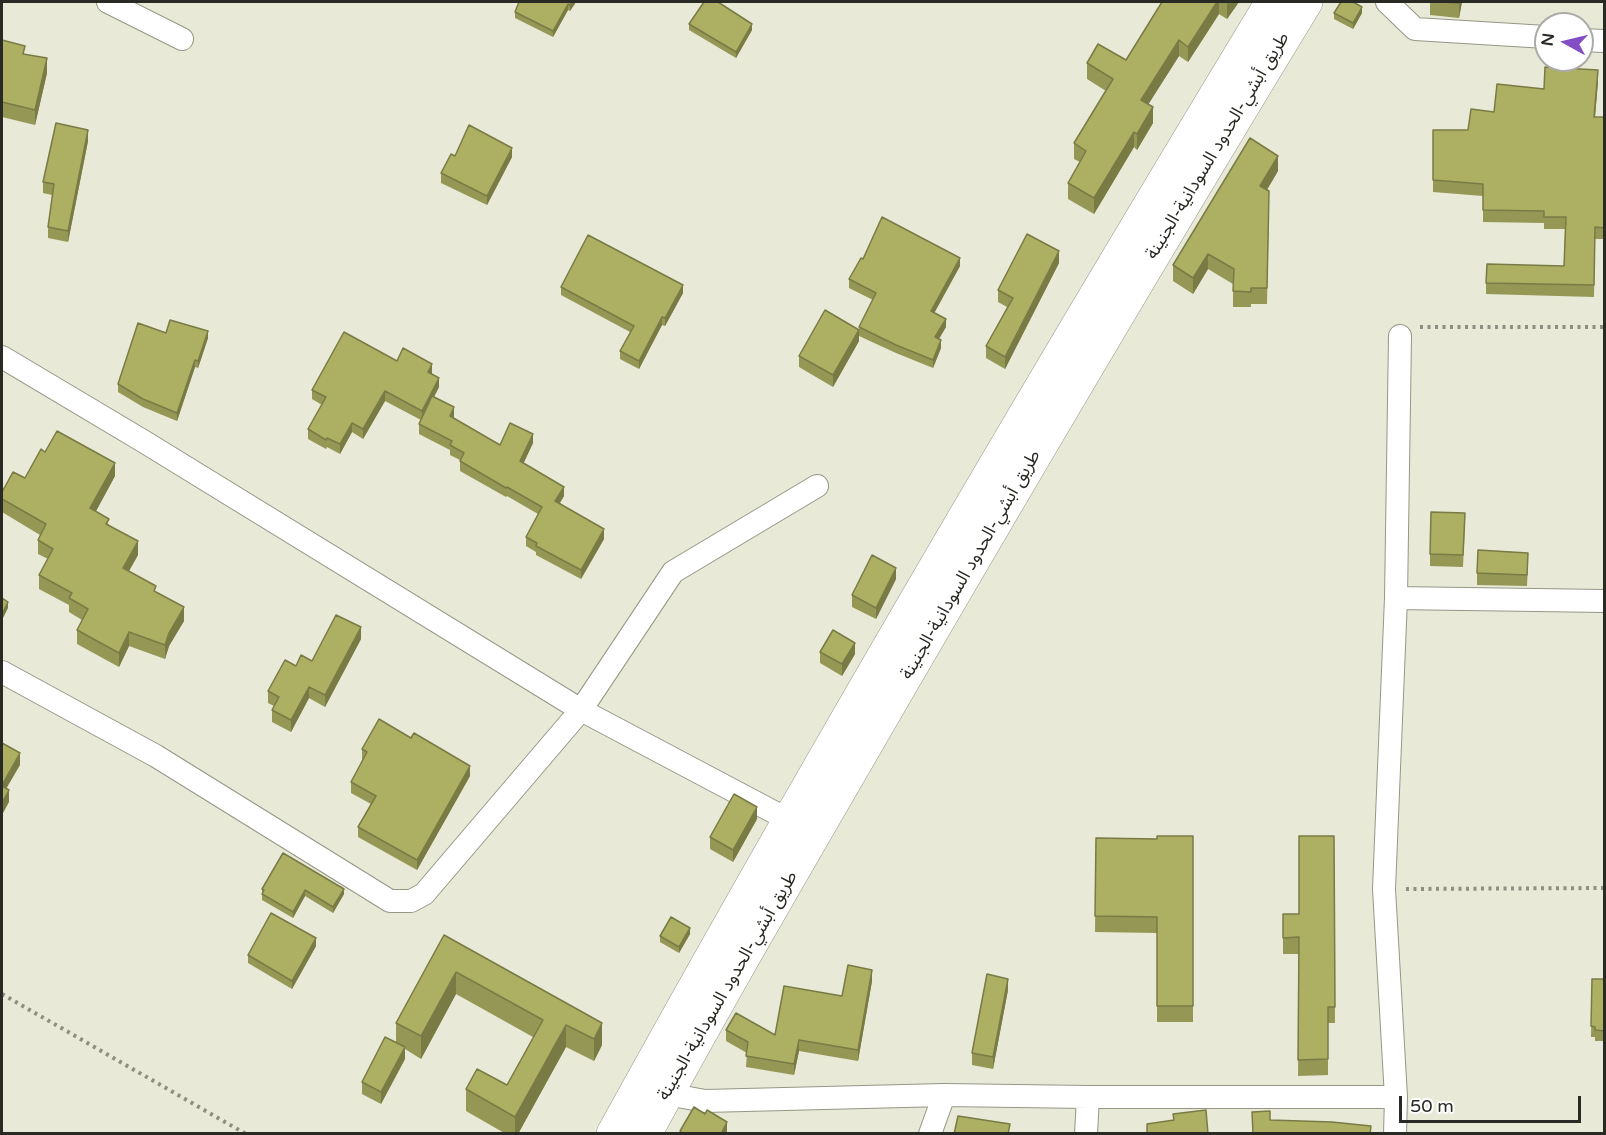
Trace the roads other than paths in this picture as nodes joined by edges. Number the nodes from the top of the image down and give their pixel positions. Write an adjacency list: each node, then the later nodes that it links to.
1 (108, 2): 6 (street)
2 (1272, 2): 14 (highway)
3 (1306, 2): 14 (highway, طريق أبشي-الحدود السودانية-الجنينة)
4 (1387, 2): 5 (street)
5 (1534, 37)
6 (182, 39)
7 (1409, 331): 10 (street)
8 (2, 357): 13 (street)
9 (817, 486): 13 (street)
10 (1396, 598): 11 (street); 18 (street)
11 (1605, 602)
12 (2, 672): 13 (street)
13 (581, 710): 14 (street)
14 (801, 827): 15 (highway, طريق أبشي-الحدود السودانية-الجنينة)
15 (652, 1091): 16 (street); 19 (highway); 20 (highway, طريق أبشي-الحدود السودانية-الجنينة)
16 (944, 1095): 17 (street); 21 (street)
17 (1088, 1097): 18 (street); 22 (street)
18 (1396, 1097): 23 (street)
19 (613, 1134)
20 (645, 1134)
21 (930, 1134)
22 (1086, 1134)
23 (1395, 1134)

